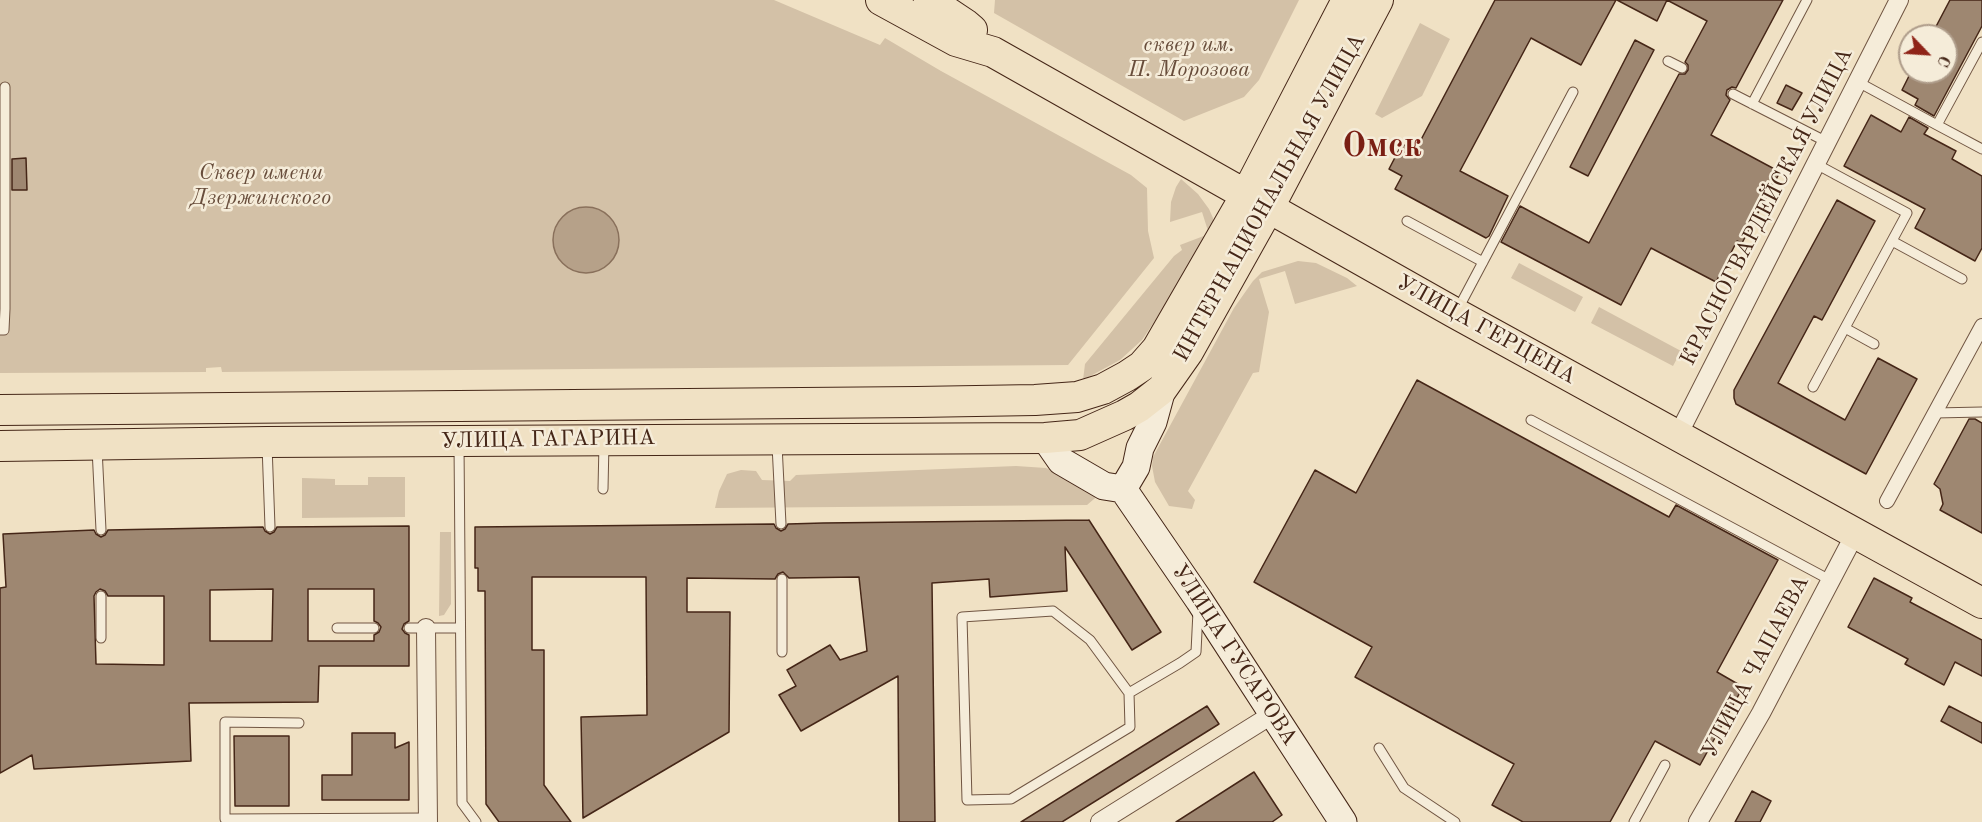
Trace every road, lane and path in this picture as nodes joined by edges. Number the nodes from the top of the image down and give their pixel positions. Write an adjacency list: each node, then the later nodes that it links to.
1 (881, 0): 8 (main road)
2 (929, 0): 8 (main road)
3 (1347, 0): 20 (main road, ИНТЕРНАЦИОНАЛЬНАЯ УЛИЦА)
4 (1378, 0): 20 (main road, ИНТЕРНАЦИОНАЛЬНАЯ УЛИЦА)
5 (1807, 0): 15 (lane)
6 (1899, 0): 11 (street, КРАСНОГВАРДЕЙСКАЯ УЛИЦА)
7 (1982, 42): 16 (lane)
8 (993, 52): 20 (main road, УЛИЦА ГЕРЦЕНА)
9 (1668, 61): 10 (lane)
10 (1682, 68)
11 (1858, 82): 16 (lane); 17 (street, КРАСНОГВАРДЕЙСКАЯ УЛИЦА)
12 (4, 87): 28 (lane)
13 (1574, 92): 23 (lane)
14 (1733, 94): 15 (lane)
15 (1752, 104): 17 (lane)
16 (1937, 125): 18 (lane)
17 (1827, 142): 19 (street, КРАСНОГВАРДЕЙСКАЯ УЛИЦА)
18 (1982, 149)
19 (1816, 164): 22 (lane); 39 (street, КРАСНОГВАРДЕЙСКАЯ УЛИЦА)
20 (1257, 202): 25 (main road, УЛИЦА ГЕРЦЕНА); 31 (main road, ИНТЕРНАЦИОНАЛЬНАЯ УЛИЦА); 32 (main road, ИНТЕРНАЦИОНАЛЬНАЯ УЛИЦА)
21 (1407, 221): 23 (lane)
22 (1892, 241): 24 (lane); 27 (lane)
23 (1484, 262): 25 (lane)
24 (1962, 279)
25 (1455, 314): 39 (main road, УЛИЦА ГЕРЦЕНА)
26 (1982, 326): 35 (street)
27 (1845, 328): 29 (lane); 30 (lane)
28 (0, 330)
29 (1874, 344)
30 (1813, 387)
31 (1162, 389): 38 (main road, ИНТЕРНАЦИОНАЛЬНАЯ УЛИЦА); 49 (main road)
32 (1077, 397): 33 (main road, УЛИЦА ГАГАРИНА)
33 (668, 404): 34 (main road, УЛИЦА ГАГАРИНА); 41 (main road)
34 (0, 410)
35 (1935, 412): 36 (lane); 50 (street)
36 (1982, 412)
37 (1531, 420): 56 (lane)
38 (1095, 429): 40 (main road, УЛИЦА ГАГАРИНА)
39 (1678, 435): 54 (main road, УЛИЦА ГЕРЦЕНА)
40 (1045, 438): 42 (main road, УЛИЦА ГАГАРИНА); 49 (main road)
41 (668, 439): 42 (main road, УЛИЦА ГАГАРИНА); 43 (main road, УЛИЦА ГАГАРИНА)
42 (777, 439): 51 (lane)
43 (604, 440): 45 (main road, УЛИЦА ГАГАРИНА); 48 (lane)
44 (267, 442): 45 (main road, УЛИЦА ГАГАРИНА); 47 (main road, УЛИЦА ГАГАРИНА); 52 (lane)
45 (459, 442): 63 (lane)
46 (0, 446): 47 (main road, УЛИЦА ГАГАРИНА)
47 (97, 446): 53 (lane)
48 (603, 489)
49 (1123, 489): 58 (main road, УЛИЦА ГУСАРОВА)
50 (1887, 501)
51 (781, 524)
52 (270, 527)
53 (101, 530)
54 (1855, 534): 56 (street, УЛИЦА ЧАПАЕВА); 59 (main road, УЛИЦА ГЕРЦЕНА)
55 (782, 579): 65 (lane)
56 (1830, 580): 77 (street, УЛИЦА ЧАПАЕВА)
57 (101, 596): 64 (lane)
58 (1198, 600): 66 (lane); 67 (main road, УЛИЦА ГУСАРОВА)
59 (1982, 603)
60 (337, 628): 61 (lane)
61 (374, 628)
62 (417, 628): 63 (lane); 71 (street)
63 (460, 628): 72 (lane)
64 (101, 638)
65 (782, 652)
66 (1129, 693): 66 (lane)
67 (1273, 714): 73 (street); 74 (main road, УЛИЦА ГУСАРОВА)
68 (300, 723): 71 (lane)
69 (1378, 748): 75 (lane)
70 (1665, 765): 76 (lane)
71 (428, 820)
72 (476, 822)
73 (1100, 822)
74 (1343, 822)
75 (1455, 822)
76 (1634, 822)
77 (1698, 822)

